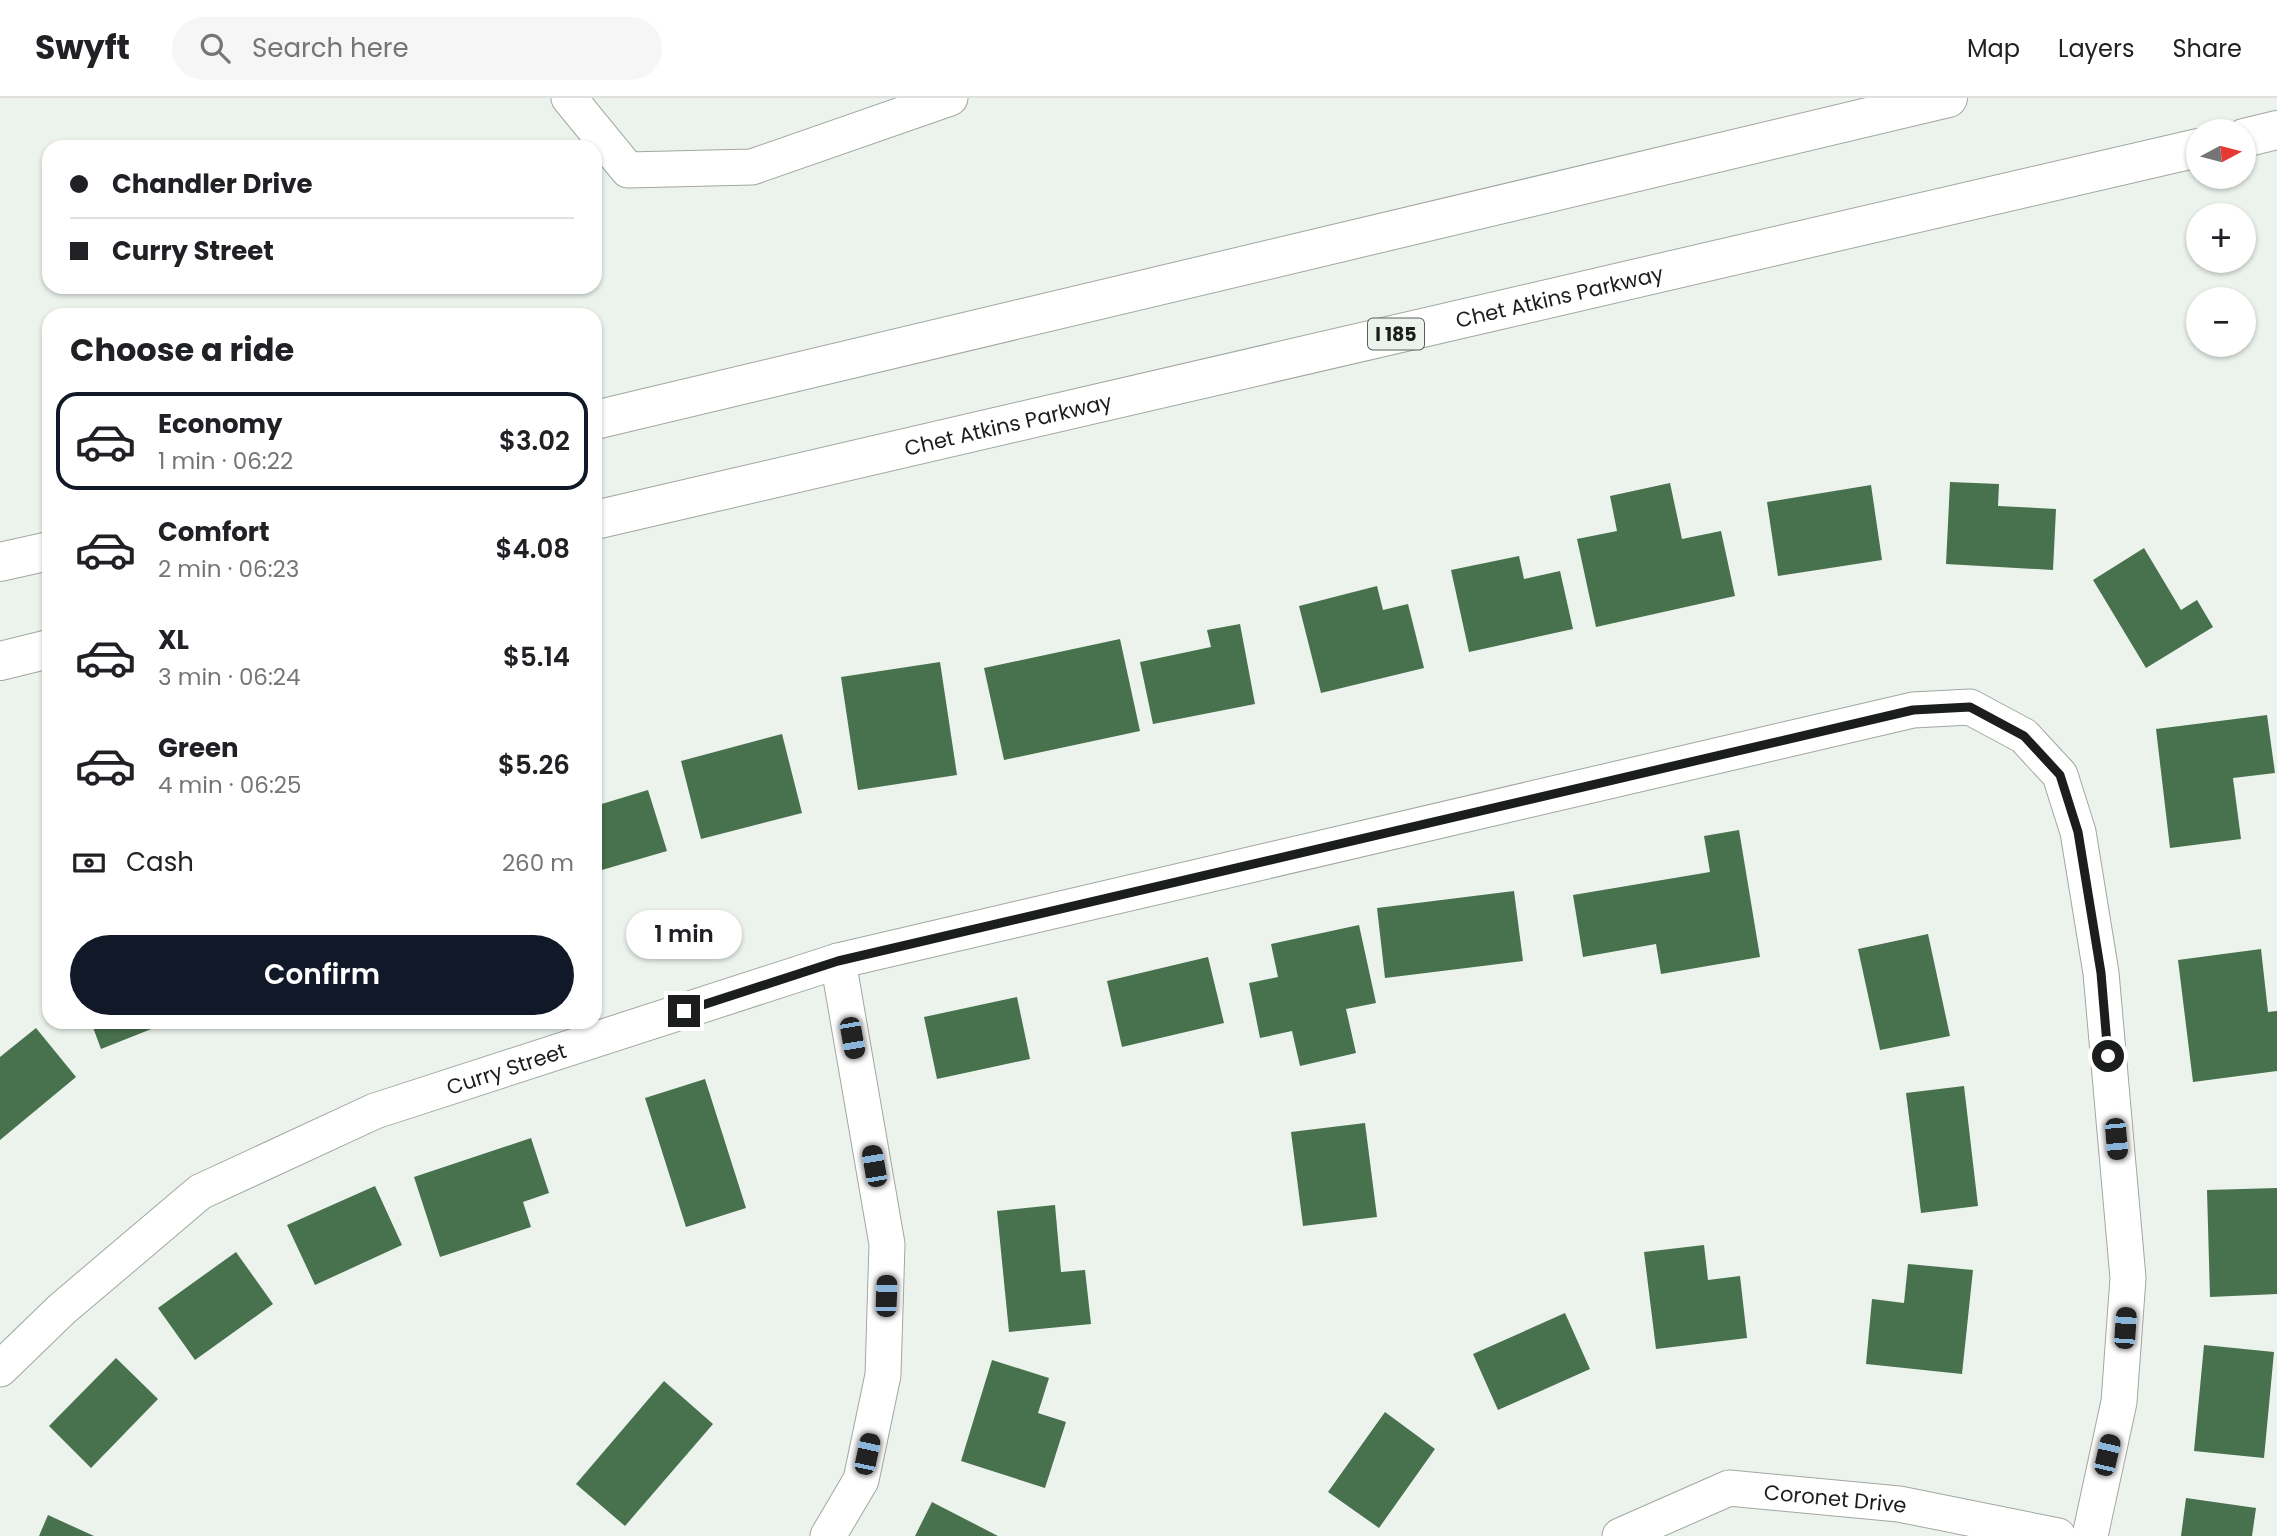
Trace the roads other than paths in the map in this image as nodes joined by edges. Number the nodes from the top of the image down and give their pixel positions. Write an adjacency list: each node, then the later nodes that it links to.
1 (569, 98): 2 (street)
2 (950, 98)
3 (1948, 98): 7 (highway)
4 (2277, 130): 5 (highway)
5 (2256, 135)
6 (2186, 151): 8 (highway, Chet Atkins Parkway / I 185)
7 (602, 419)
8 (602, 518)
9 (42, 553): 10 (highway)
10 (0, 562)
11 (42, 651): 12 (highway)
12 (0, 661)
13 (838, 961): 14 (street, Curry Street); 15 (street); 18 (street, Curry Street)
14 (0, 1369)
15 (828, 1536)
16 (1620, 1536): 17 (street, Coronet Drive)
17 (2058, 1536)
18 (2090, 1536)

